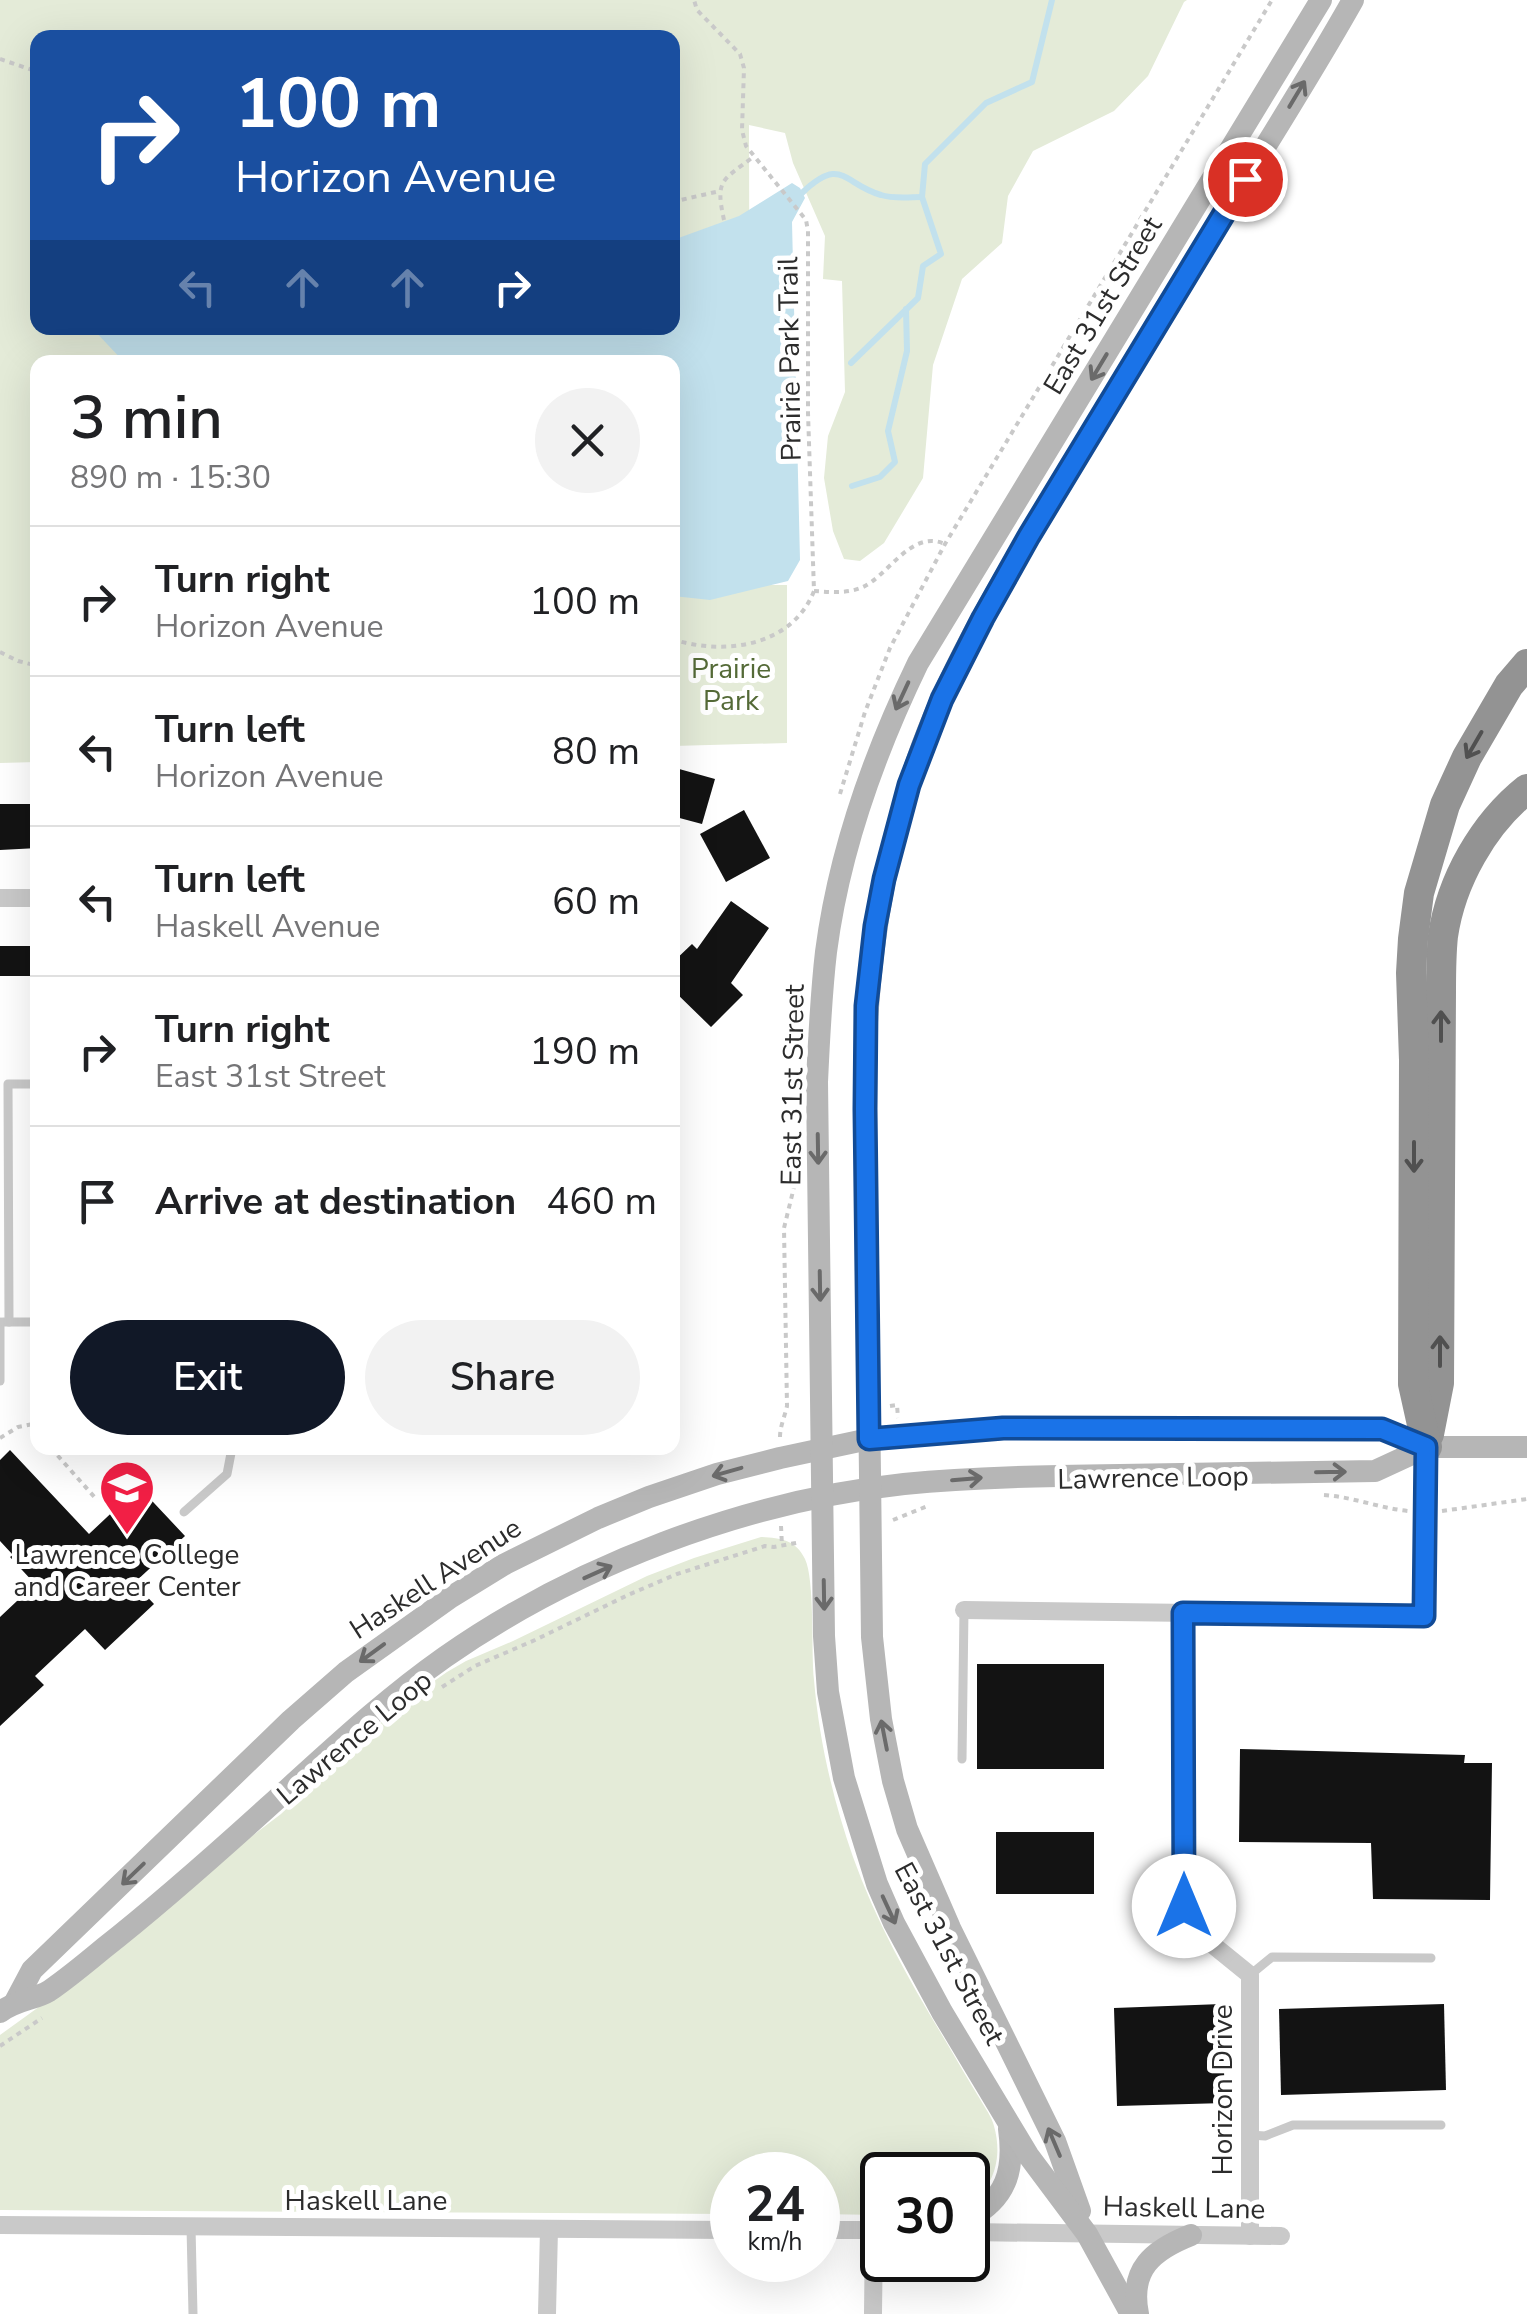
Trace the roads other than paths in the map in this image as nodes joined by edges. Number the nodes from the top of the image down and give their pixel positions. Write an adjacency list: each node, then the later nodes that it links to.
1 (1321, 0): 14 (main road, East 31st Street, one-way to 14)
2 (1353, 0): 11 (main road, East 31st Street, one-way to 2)
3 (1527, 664): 12 (highway, one-way to 12)
4 (1527, 790): 12 (highway, one-way to 4)
5 (0, 898): 6 (street)
6 (30, 898)
7 (30, 1084): 8 (lane)
8 (3, 1322): 9 (lane); 10 (lane)
9 (30, 1322)
10 (0, 1382)
11 (869, 1439): 12 (main road, Haskell Avenue); 14 (main road, Haskell Avenue); 16 (main road, East 31st Street)
12 (1426, 1447): 13 (main road, Haskell Avenue); 16 (main road, Haskell Avenue, one-way to 12); 20 (street)
13 (1527, 1447)
14 (822, 1448): 17 (main road, East 31st Street); 24 (main road, Haskell Avenue, one-way to 24)
15 (231, 1455): 18 (lane)
16 (870, 1489): 17 (main road, Haskell Avenue); 34 (main road, East 31st Street, one-way to 16)
17 (822, 1497): 24 (main road, Haskell Avenue, one-way to 17); 25 (main road, East 31st Street, one-way to 25)
18 (184, 1512)
19 (964, 1610): 20 (street); 21 (lane)
20 (1183, 1613): 23 (street, Horizon Drive)
21 (962, 1759)
22 (1431, 1958): 23 (lane)
23 (1250, 1975): 27 (street, Horizon Drive)
24 (8, 2007)
25 (1008, 2120): 28 (main road); 34 (main road, East 31st Street)
26 (1441, 2125): 27 (lane)
27 (1250, 2135): 36 (street, Horizon Drive)
28 (990, 2205)
29 (0, 2225): 30 (street, Haskell Lane)
30 (192, 2226): 31 (street, Haskell Lane); 39 (lane)
31 (549, 2228): 32 (street, Haskell Lane); 40 (street)
32 (710, 2230)
33 (990, 2232): 34 (street, Haskell Lane)
34 (1088, 2234): 35 (street, Haskell Lane); 42 (main road, East 31st Street)
35 (1191, 2235): 36 (street, Haskell Lane); 43 (main road)
36 (1250, 2236): 37 (street, Haskell Lane)
37 (1280, 2236)
38 (875, 2282): 41 (street)
39 (193, 2314)
40 (547, 2314)
41 (873, 2314)
42 (1130, 2314)
43 (1138, 2314)

